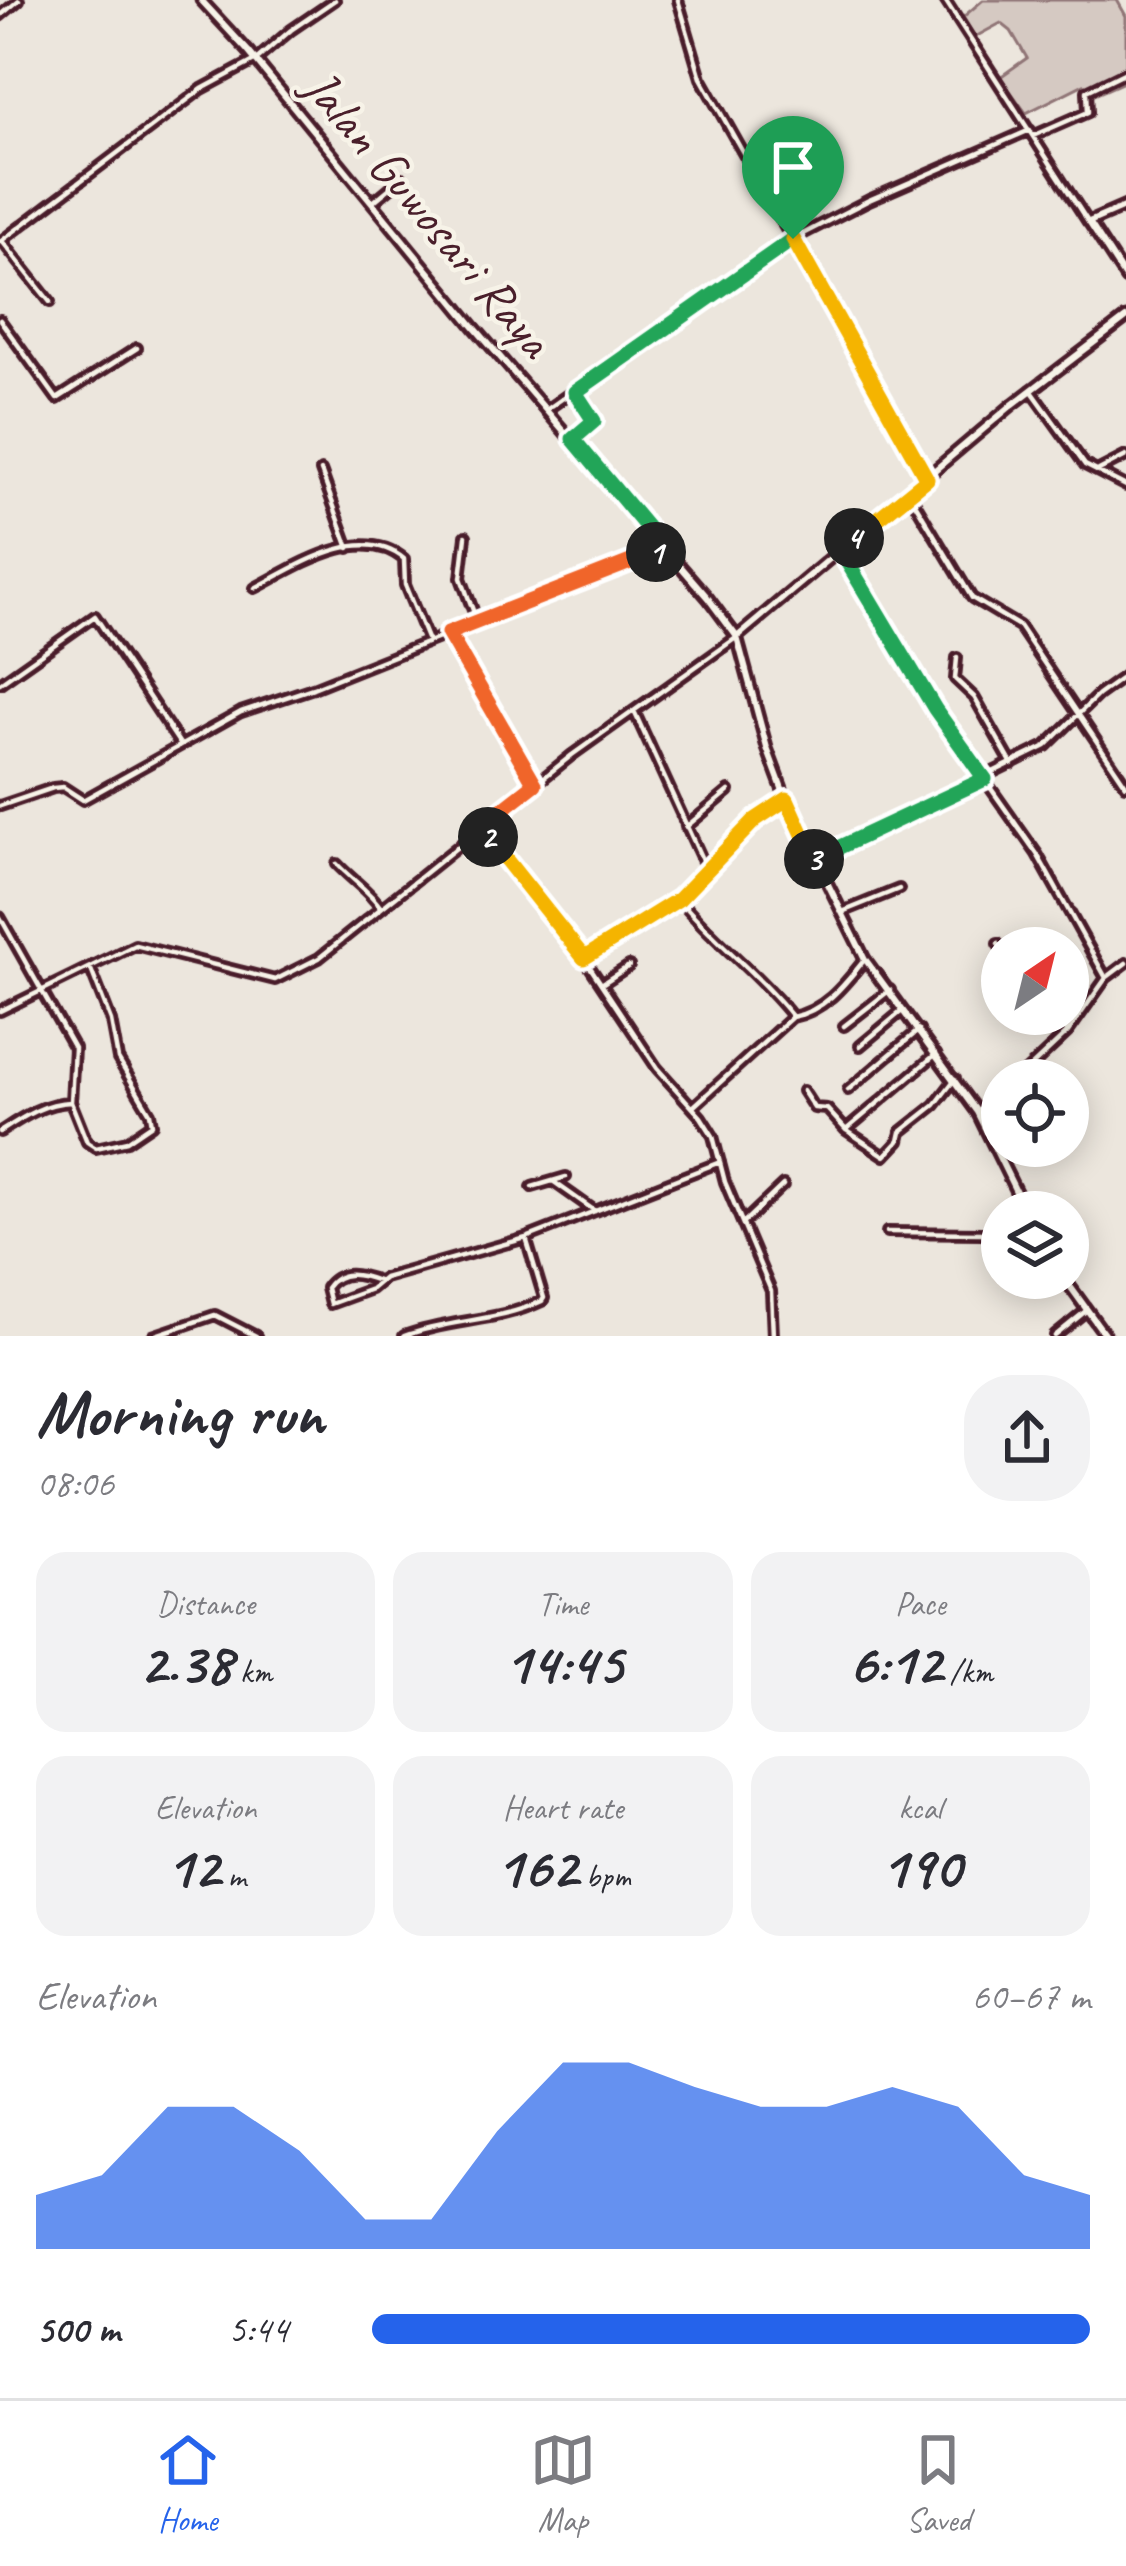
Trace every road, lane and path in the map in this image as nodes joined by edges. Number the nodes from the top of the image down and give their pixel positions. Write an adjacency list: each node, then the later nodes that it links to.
1 (19, 0): 6 (street)
2 (201, 0): 7 (street, Jalan Guwosari Raya)
3 (678, 0): 14 (street)
4 (945, 0): 9 (street)
5 (331, 1): 7 (street)
6 (0, 16)
7 (256, 60): 11 (street, Jalan Guwosari Raya); 15 (street)
8 (1126, 72): 9 (street)
9 (1031, 133): 13 (street); 14 (street)
10 (402, 178): 11 (street)
11 (373, 202): 23 (street, Jalan Guwosari Raya)
12 (1126, 206): 13 (street)
13 (1089, 222): 16 (street)
14 (793, 239): 22 (street); 28 (street)
15 (1, 242): 17 (street)
16 (1126, 279)
17 (50, 302)
18 (1126, 318): 21 (street)
19 (0, 320): 20 (street)
20 (137, 348)
21 (1031, 390): 27 (street); 28 (street)
22 (575, 392): 23 (street); 24 (street)
23 (546, 410): 24 (street, Jalan Guwosari Raya)
24 (573, 439): 33 (street, Jalan Guwosari Raya)
25 (1126, 457): 27 (street)
26 (321, 471): 32 (street)
27 (1096, 471): 29 (street)
28 (927, 479): 30 (street)
29 (1126, 486)
30 (909, 493): 34 (street); 44 (street)
31 (466, 536): 36 (street)
32 (349, 548): 35 (street); 39 (street)
33 (664, 548): 36 (street); 38 (street, Jalan Guwosari Raya)
34 (840, 550): 38 (street); 47 (street)
35 (255, 588)
36 (477, 621): 37 (street)
37 (448, 633): 39 (street); 48 (street)
38 (737, 638): 43 (street); 51 (street, Jalan Guwosari Raya)
39 (428, 641): 45 (street)
40 (957, 658): 46 (street)
41 (1126, 675): 44 (street)
42 (0, 683): 45 (street)
43 (634, 711): 48 (street); 54 (street)
44 (1078, 714): 46 (street); 49 (street)
45 (181, 745): 52 (street)
46 (1012, 764): 47 (street)
47 (985, 779): 55 (street); 68 (street)
48 (535, 784): 53 (street)
49 (1126, 785)
50 (729, 791): 54 (street)
51 (787, 799): 55 (street, Jalan Guwosari Raya); 57 (street)
52 (0, 806)
53 (480, 827): 60 (street); 63 (street)
54 (686, 827): 57 (street)
55 (814, 860): 61 (street, Jalan Guwosari Raya)
56 (337, 864): 60 (street)
57 (706, 868): 59 (street)
58 (899, 889): 61 (street)
59 (679, 899): 63 (street); 75 (street)
60 (381, 908): 66 (street)
61 (842, 912): 64 (street, Jalan Guwosari Raya)
62 (0, 917): 70 (street)
63 (584, 958): 69 (street)
64 (866, 959): 71 (street, Jalan Guwosari Raya); 75 (street)
65 (1126, 963): 68 (street)
66 (88, 965): 70 (street); 85 (street)
67 (629, 966): 69 (street)
68 (1106, 978): 72 (street)
69 (603, 983): 86 (street)
70 (42, 989): 74 (street); 85 (street)
71 (890, 990): 73 (street, Jalan Guwosari Raya); 76 (street)
72 (1089, 1002)
73 (904, 1009): 77 (street, Jalan Guwosari Raya); 79 (street)
74 (0, 1011)
75 (792, 1017): 86 (street)
76 (844, 1026)
77 (919, 1030): 80 (street, Jalan Guwosari Raya); 83 (street)
78 (1065, 1035): 81 (street)
79 (860, 1046)
80 (936, 1054): 82 (street, Jalan Guwosari Raya); 89 (street)
81 (1039, 1059)
82 (955, 1079): 88 (street, Jalan Guwosari Raya); 89 (street)
83 (848, 1090)
84 (803, 1091): 89 (street)
85 (70, 1102): 90 (street)
86 (693, 1107): 91 (street)
87 (981, 1108): 88 (street)
88 (976, 1112): 96 (street, Jalan Guwosari Raya)
89 (846, 1130)
90 (0, 1132)
91 (720, 1162): 97 (street); 98 (street)
92 (566, 1177): 93 (street)
93 (554, 1182): 95 (street); 97 (street)
94 (783, 1185): 98 (street)
95 (532, 1186)
96 (1016, 1191)
97 (595, 1211): 101 (street)
98 (742, 1222): 108 (street)
99 (887, 1232): 100 (street)
100 (981, 1233)
101 (526, 1238): 102 (street); 107 (street)
102 (378, 1281): 102 (street)
103 (1079, 1299): 104 (street)
104 (1087, 1310): 109 (street); 110 (street)
105 (153, 1336): 106 (street)
106 (256, 1336)
107 (404, 1336)
108 (773, 1336)
109 (1055, 1336)
110 (1106, 1336)

